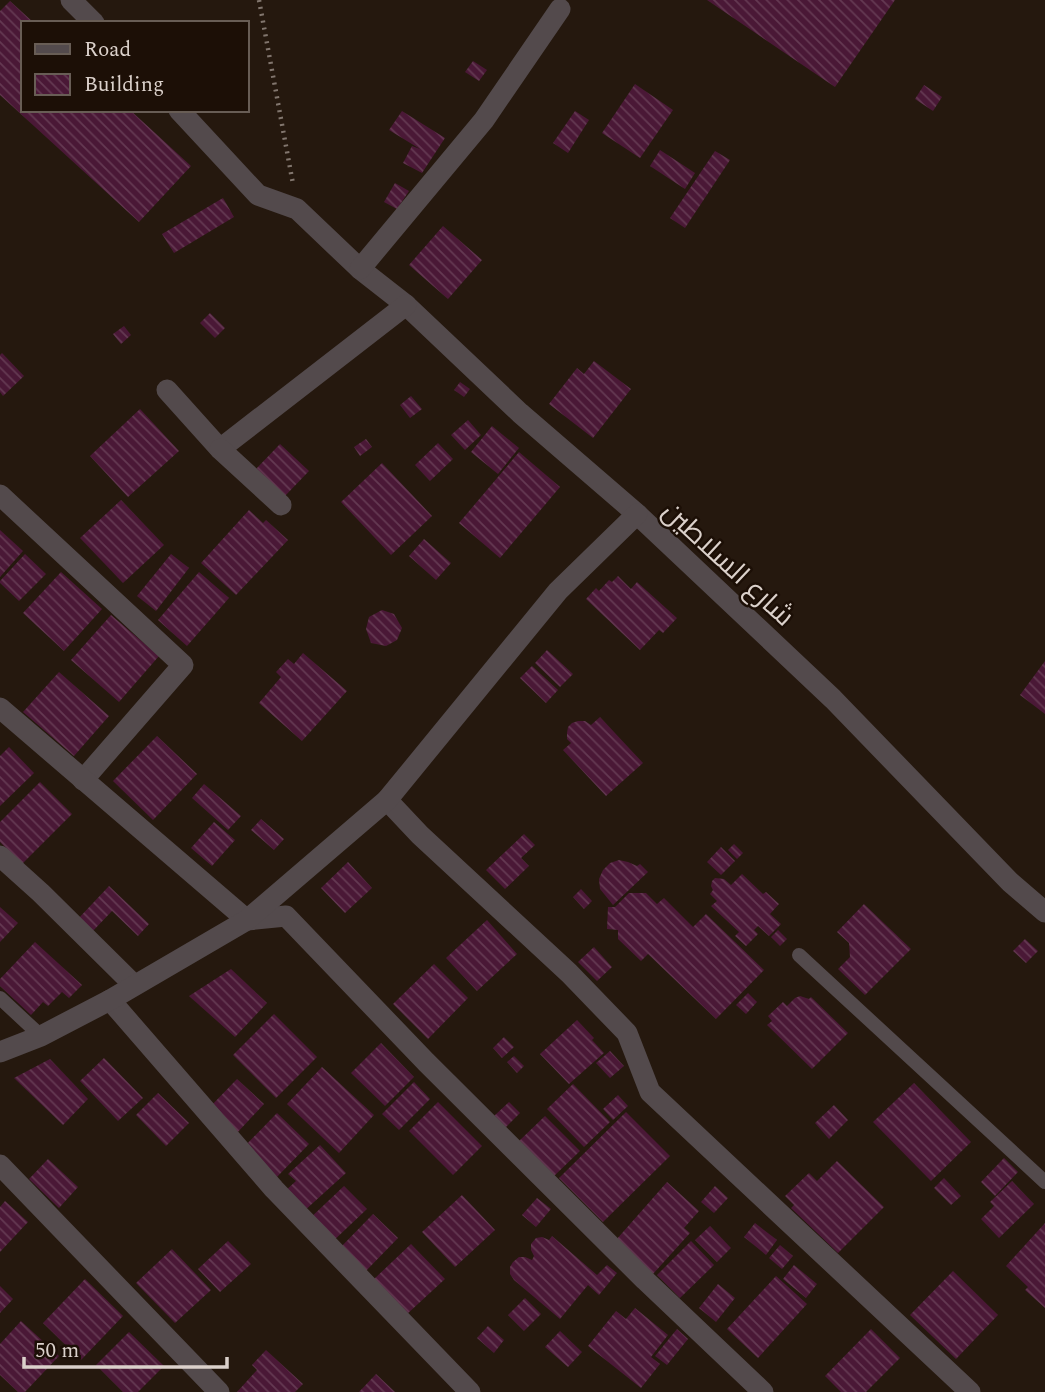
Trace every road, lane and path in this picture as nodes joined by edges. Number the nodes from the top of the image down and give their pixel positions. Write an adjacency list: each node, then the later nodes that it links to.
1 (71, 0): 4 (street)
2 (260, 0): 6 (path)
3 (560, 9): 7 (street)
4 (92, 21)
5 (181, 112): 6 (street)
6 (297, 209): 7 (street, شارع السلاطين)
7 (360, 269): 8 (street, شارع السلاطين)
8 (406, 305): 10 (street); 13 (street, شارع السلاطين)
9 (167, 390): 10 (street)
10 (220, 449): 12 (street)
11 (0, 495): 15 (street)
12 (281, 505)
13 (636, 514): 16 (street); 18 (street, شارع السلاطين)
14 (0, 708): 15 (street)
15 (83, 780): 19 (street)
16 (387, 800): 19 (street); 31 (street)
17 (0, 856): 21 (street)
18 (1045, 912)
19 (247, 920): 21 (street); 30 (street)
20 (799, 955): 27 (lane)
21 (134, 985): 23 (street)
22 (0, 998): 24 (lane)
23 (110, 1000): 24 (street); 29 (street)
24 (41, 1036): 25 (street)
25 (0, 1052)
26 (0, 1165): 28 (street)
27 (1045, 1182)
28 (219, 1392)
29 (470, 1392)
30 (764, 1392)
31 (970, 1392)

